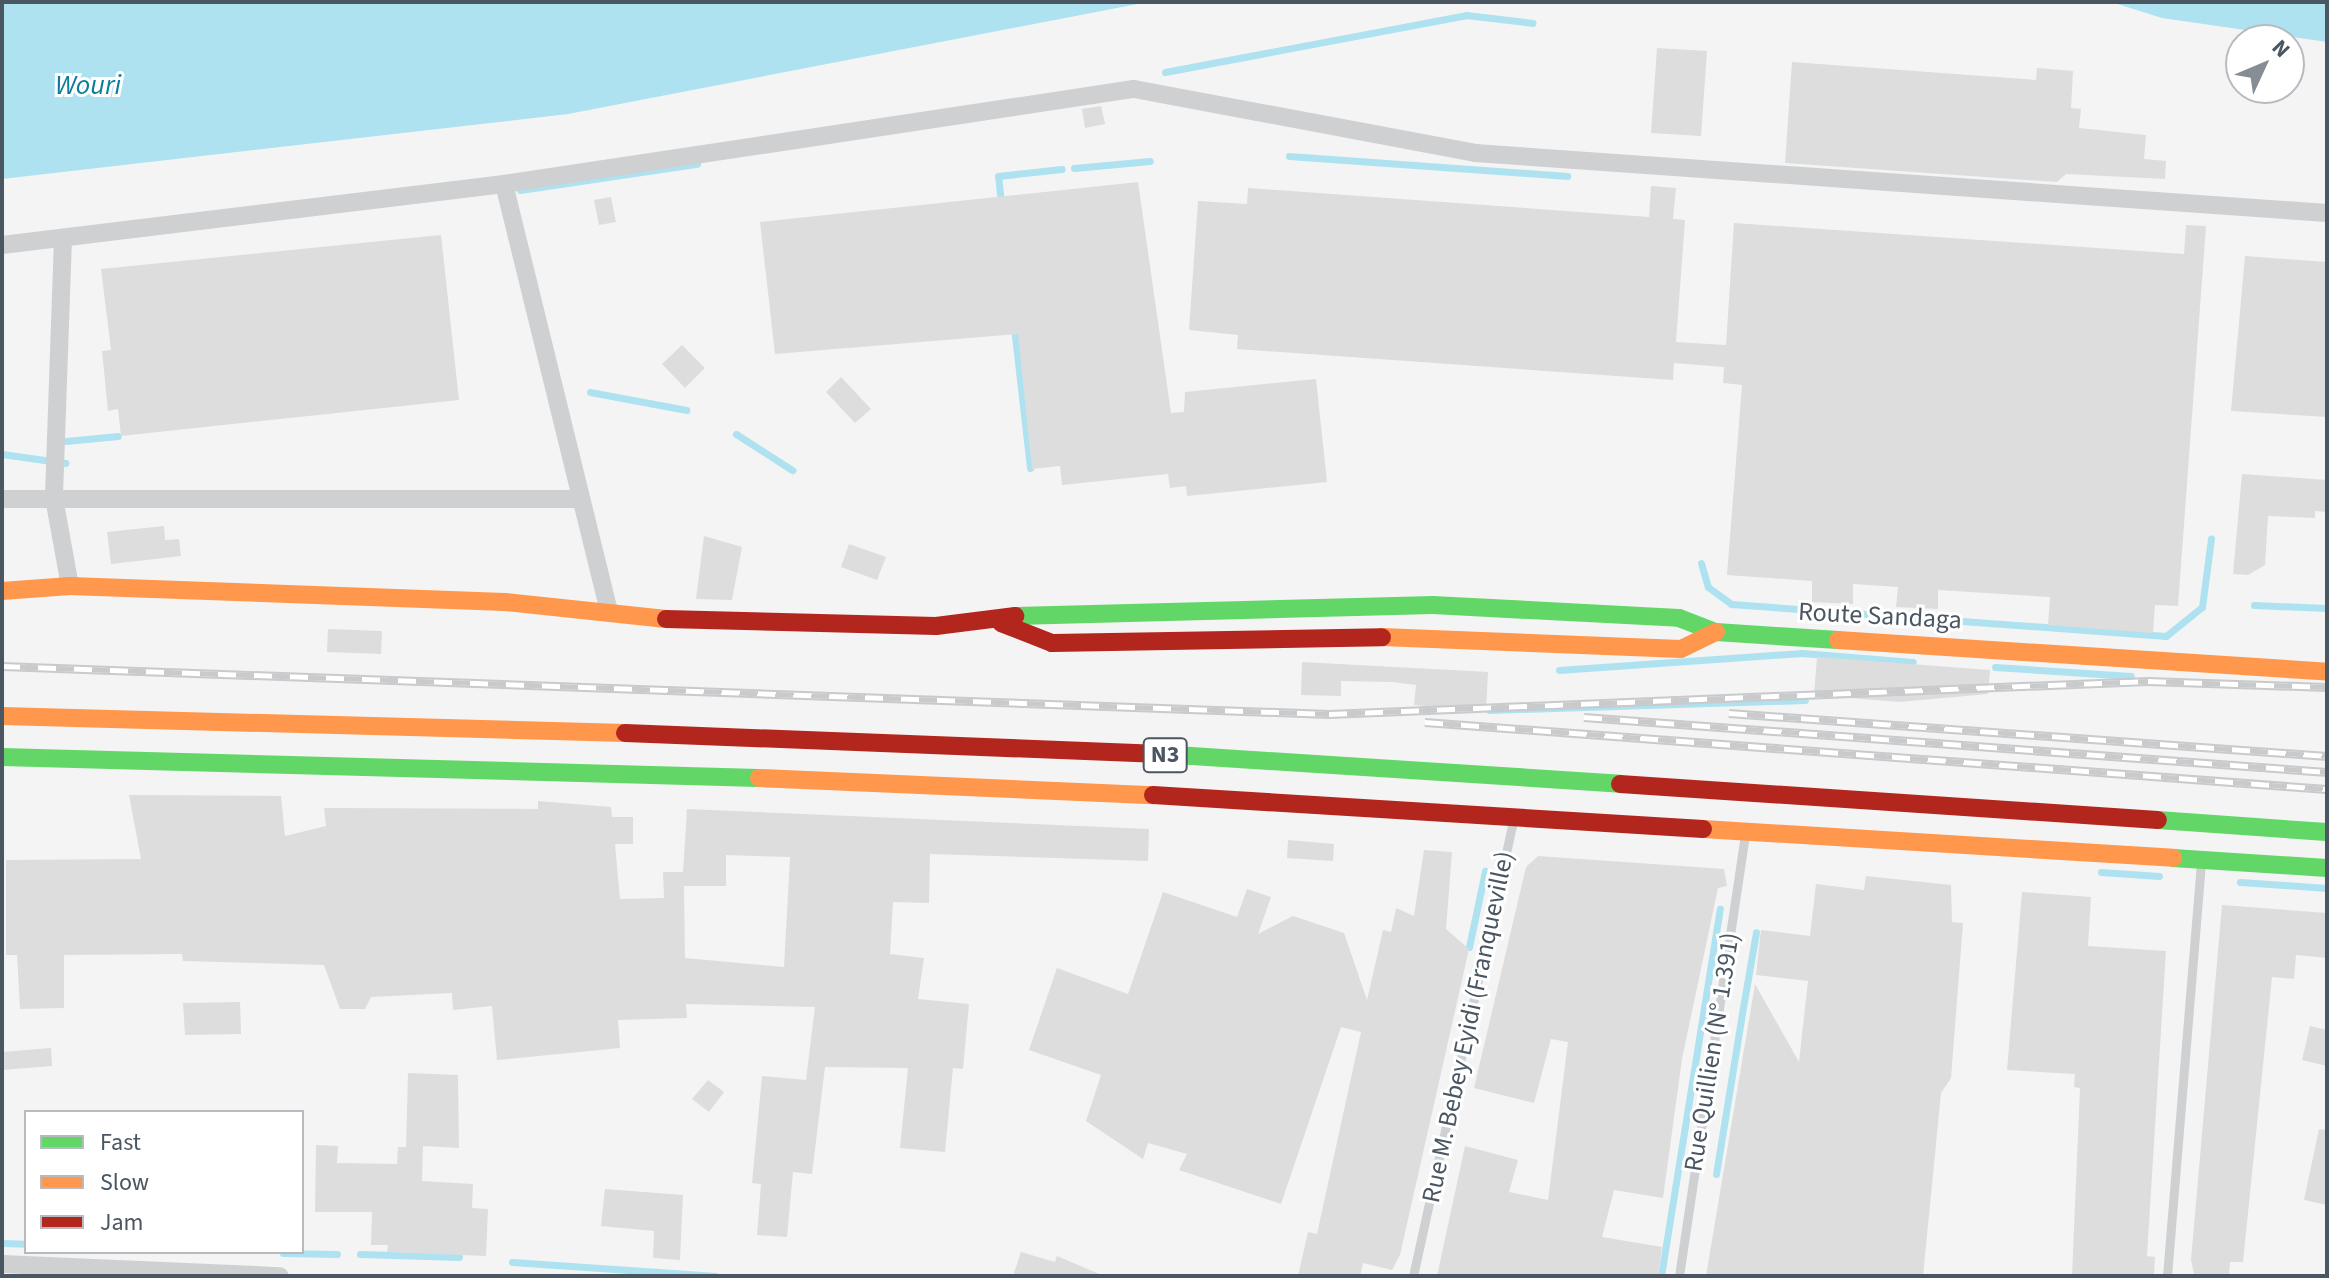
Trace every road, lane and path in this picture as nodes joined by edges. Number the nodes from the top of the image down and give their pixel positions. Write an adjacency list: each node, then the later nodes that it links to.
1 (504, 184): 2 (street); 3 (street); 7 (street)
2 (2327, 213)
3 (63, 238): 4 (street); 5 (street)
4 (2, 245)
5 (54, 498): 6 (street); 7 (street); 8 (street)
6 (2, 499)
7 (581, 499): 10 (street)
8 (70, 586): 9 (main road, Route Sandaga); 10 (main road, Route Sandaga)
9 (2, 591)
10 (608, 609): 12 (main road, Route Sandaga)
11 (1168, 614): 13 (main road, Route Sandaga); 14 (main road, Route Sandaga); 15 (main road)
12 (986, 617): 13 (main road, Route Sandaga); 16 (main road)
13 (1051, 617): 16 (main road)
14 (1716, 632): 15 (main road); 17 (main road, Route Sandaga)
15 (1168, 639): 16 (main road)
16 (1052, 643)
17 (2327, 672)
18 (2, 716): 22 (main road, N3)
19 (2, 757): 20 (main road, N3)
20 (1515, 810): 21 (main road, N3); 27 (lane, Rue M. Bebey Eyidi (Franqueville))
21 (1746, 829): 23 (main road, N3); 28 (lane, Rue Quillien (N° 1.391))
22 (2327, 832)
23 (2202, 857): 24 (main road, N3); 29 (lane)
24 (2327, 868)
25 (2, 1264): 26 (street)
26 (280, 1276)
27 (1413, 1276)
28 (1679, 1276)
29 (2167, 1276)

